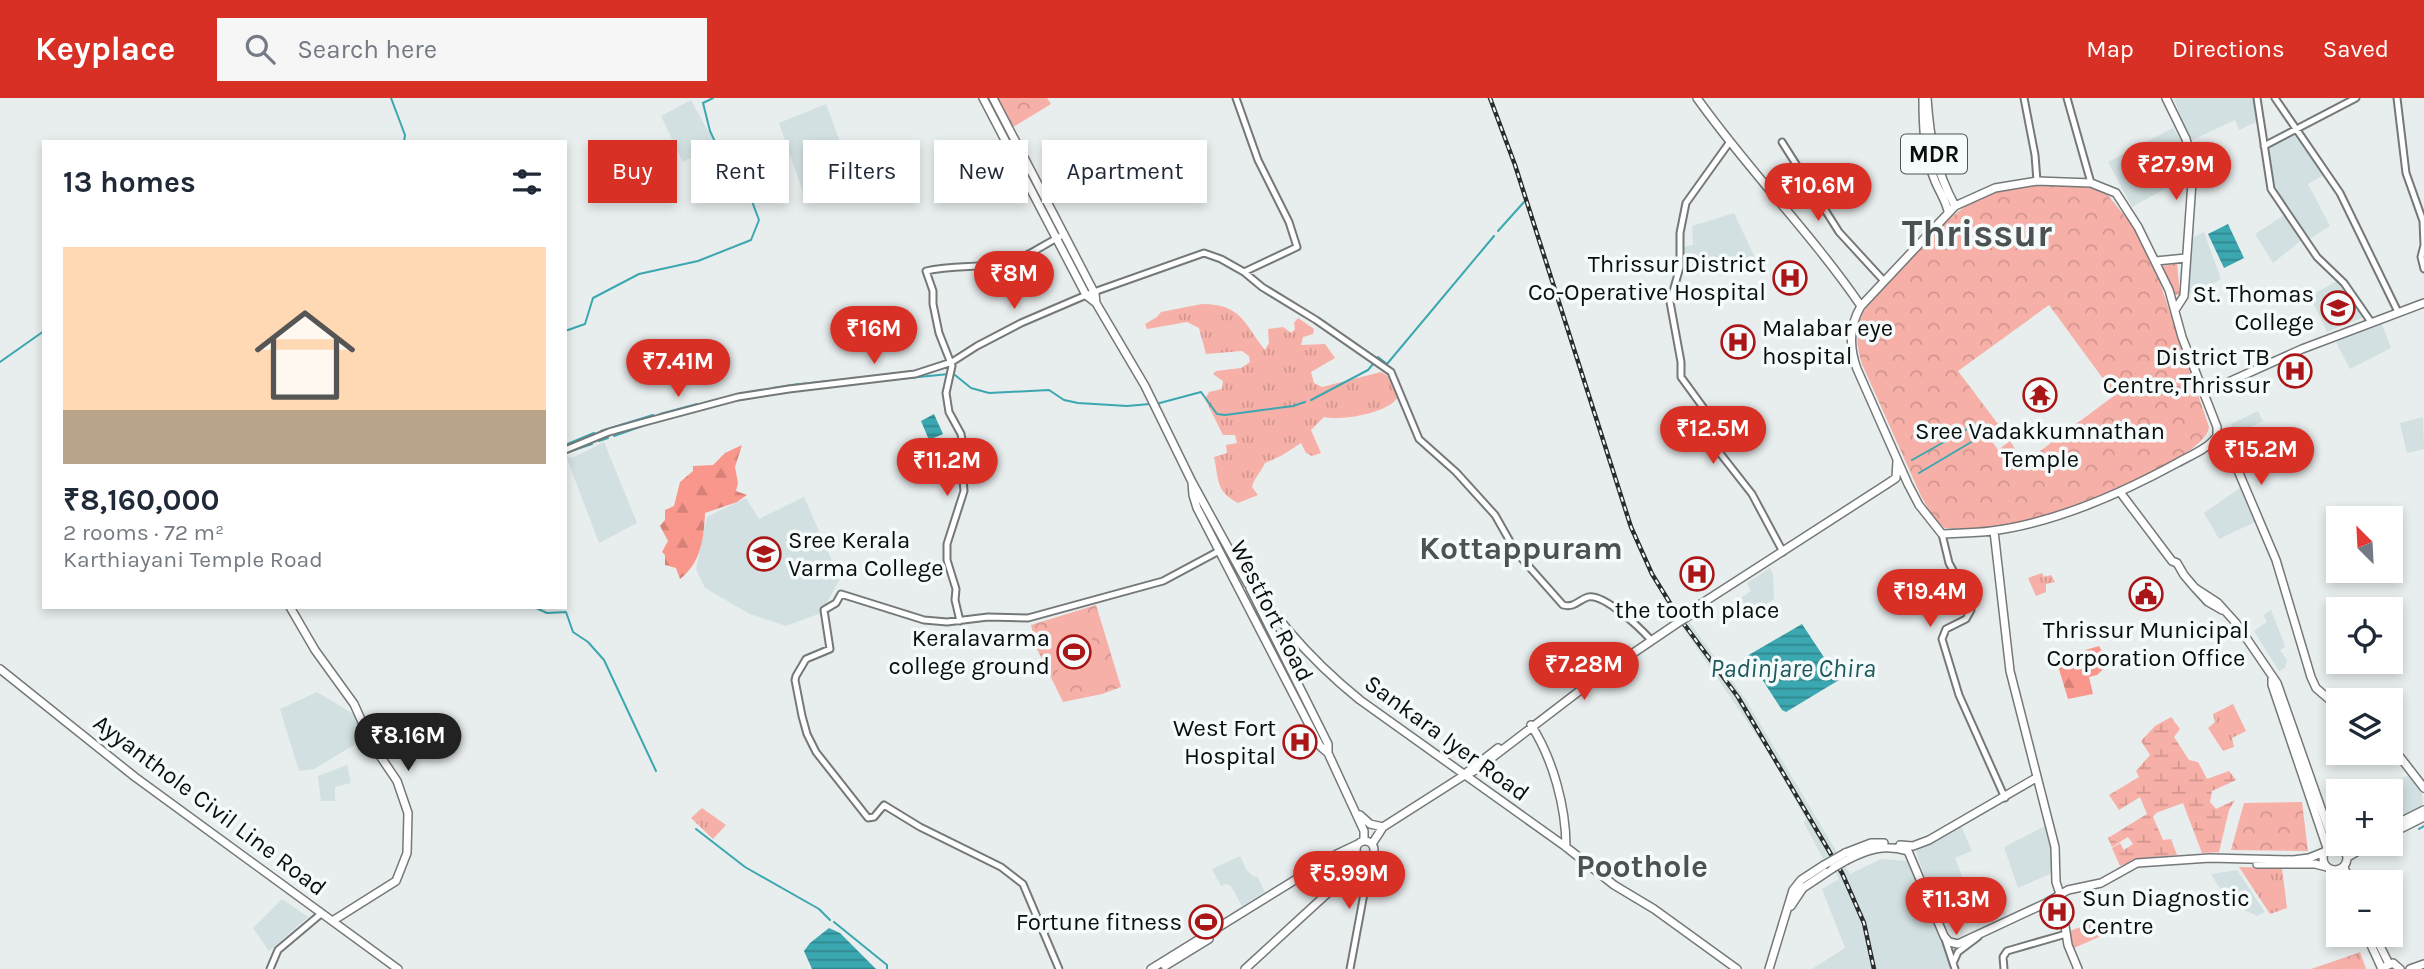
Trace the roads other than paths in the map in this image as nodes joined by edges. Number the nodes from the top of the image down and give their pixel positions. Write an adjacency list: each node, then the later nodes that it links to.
1 (987, 98): 20 (main road)
2 (1236, 98): 24 (street)
3 (1697, 98): 14 (main road)
4 (1925, 98): 18 (main road, MDR); 19 (main road)
5 (2024, 98): 16 (street)
6 (2067, 98): 17 (street)
7 (2165, 98): 21 (main road)
8 (2257, 98): 15 (street)
9 (2275, 98): 12 (street)
10 (2356, 98): 12 (street)
11 (2397, 98): 23 (street)
12 (2297, 129): 15 (street); 30 (street)
13 (1782, 142): 25 (street)
14 (1729, 143): 28 (main road); 43 (street)
15 (2264, 146): 31 (street)
16 (2037, 181): 17 (main road); 18 (main road)
17 (2091, 183): 22 (main road)
18 (1955, 206): 19 (main road)
19 (1948, 211): 25 (main road)
20 (1059, 236): 26 (main road); 32 (street)
21 (2186, 258): 22 (main road); 29 (main road)
22 (2156, 261): 29 (main road)
23 (2424, 269)
24 (1244, 272): 26 (street); 53 (street)
25 (1884, 281): 28 (main road)
26 (1090, 293): 32 (street); 38 (main road)
27 (2424, 303): 30 (main road)
28 (1861, 306): 36 (main road)
29 (2175, 310): 33 (main road)
30 (2398, 313): 31 (main road)
31 (2371, 322): 33 (main road)
32 (952, 362): 35 (street); 52 (street)
33 (2204, 393): 34 (main road)
34 (2217, 436): 39 (main road); 55 (main road)
35 (567, 449)
36 (1898, 457): 37 (main road); 43 (main road)
37 (1906, 481): 41 (main road); 51 (main road)
38 (1192, 482): 42 (main road, Westfort Road); 44 (main road, Sankara Iyer Road)
39 (2120, 492): 40 (main road); 48 (main road)
40 (1994, 531): 41 (main road); 60 (main road)
41 (1942, 534): 62 (street)
42 (1219, 551): 45 (main road, Westfort Road); 52 (street)
43 (1783, 552): 51 (main road)
44 (1238, 562): 45 (main road); 46 (main road, Sankara Iyer Road)
45 (1228, 566): 47 (main road, Westfort Road)
46 (1248, 584): 47 (main road); 57 (main road, Westfort Road); 59 (main road, Sankara Iyer Road)
47 (1239, 588): 57 (main road, Westfort Road)
48 (2195, 588): 50 (main road); 50 (main road)
49 (291, 609): 85 (main road)
50 (2222, 610): 69 (main road)
51 (1691, 612): 53 (main road, bridge)
52 (960, 621): 97 (street)
53 (1650, 639): 56 (main road)
54 (0, 669): 84 (main road, Ayyanthole Civil Line Road)
55 (2326, 697)
56 (1532, 726): 59 (main road); 71 (main road)
57 (1328, 753): 63 (main road, Westfort Road)
58 (2403, 760): 61 (main road)
59 (1463, 776): 67 (main road); 71 (main road, Sankara Iyer Road)
60 (2036, 778): 62 (main road); 83 (main road)
61 (2424, 787)
62 (2005, 798): 72 (main road)
63 (1354, 808): 67 (main road); 70 (main road, Westfort Road)
64 (2424, 810): 66 (main road)
65 (2424, 817): 68 (main road)
66 (2403, 820)
67 (1383, 827): 70 (main road)
68 (2403, 828)
69 (2326, 830)
70 (1365, 843): 74 (main road); 75 (main road); 77 (main road)
71 (1566, 847): 102 (main road, Sankara Iyer Road)
72 (1908, 851): 78 (main road); 89 (main road)
73 (2326, 851): 83 (main road)
74 (1344, 852): 98 (main road); 99 (main road)
75 (1371, 856): 77 (main road); 101 (street)
76 (2326, 856): 81 (main road)
77 (1360, 857): 100 (main road)
78 (1846, 857): 86 (main road, bridge); 86 (main road, bridge)
79 (2348, 857): 80 (main road)
80 (2344, 867): 81 (main road); 82 (main road)
81 (2330, 869): 83 (main road)
82 (2345, 870)
83 (2060, 894): 87 (main road); 88 (main road)
84 (322, 913): 85 (main road, Ayyanthole Civil Line Road); 95 (street)
85 (334, 920): 96 (main road, Ayyanthole Civil Line Road)
86 (1783, 922): 103 (main road)
87 (1986, 930): 89 (main road); 92 (street)
88 (2066, 934): 105 (street); 106 (main road)
89 (1944, 936): 92 (street)
90 (2373, 947): 94 (main road)
91 (2378, 947): 94 (main road)
92 (1954, 961): 104 (street)
93 (2424, 964): 108 (main road)
94 (2385, 967): 107 (main road)
95 (270, 969)
96 (398, 969)
97 (1059, 969)
98 (1151, 969)
99 (1160, 969)
100 (1245, 969)
101 (1350, 969)
102 (1737, 969)
103 (1769, 969)
104 (1955, 969)
105 (2004, 969)
106 (2078, 969)
107 (2400, 969)
108 (2410, 969)

